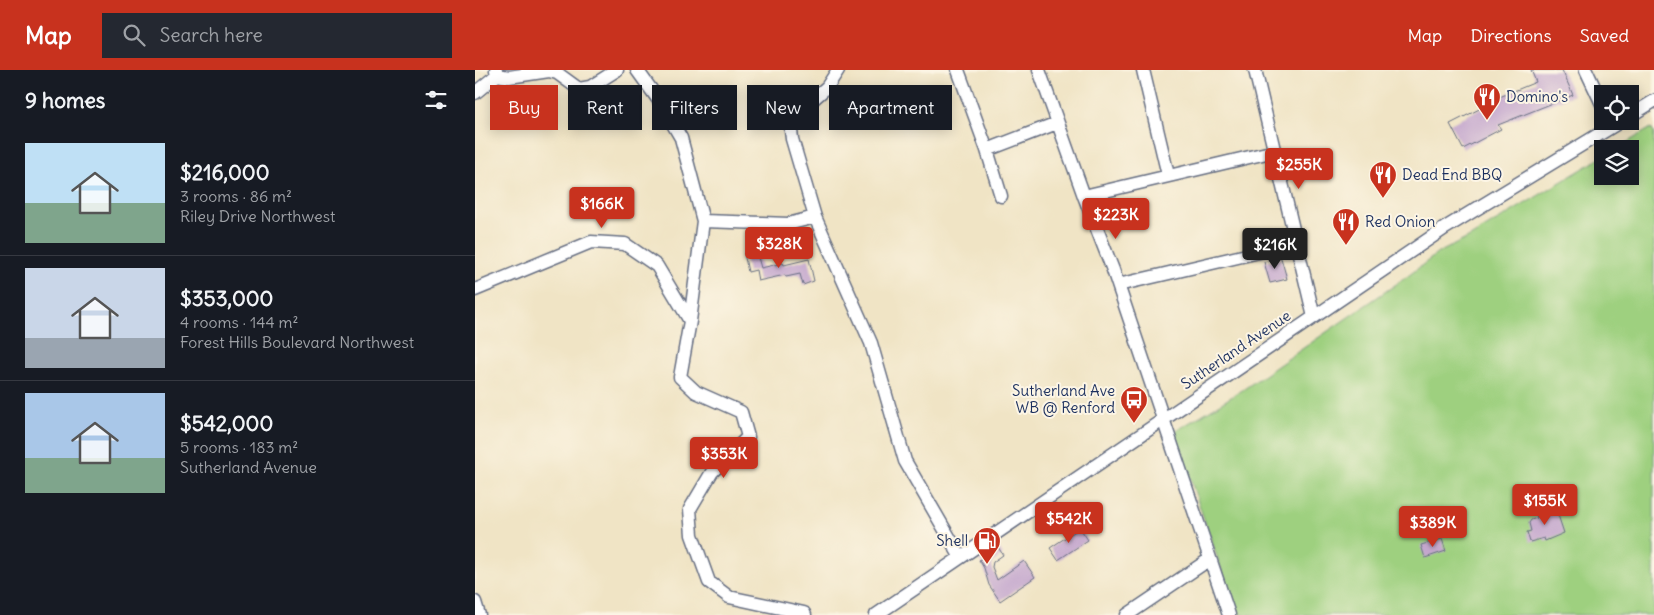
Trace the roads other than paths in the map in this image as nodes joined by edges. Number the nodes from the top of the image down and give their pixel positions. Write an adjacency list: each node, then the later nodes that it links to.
1 (617, 70): 9 (street)
2 (637, 70): 22 (street)
3 (838, 70): 21 (street)
4 (958, 70): 16 (street)
5 (1039, 70): 14 (street)
6 (1143, 70): 18 (street)
7 (1255, 70): 17 (street)
8 (1586, 70): 10 (street)
9 (496, 73): 11 (street)
10 (1594, 87)
11 (475, 93)
12 (1654, 101): 13 (street)
13 (1639, 110)
14 (1057, 123): 16 (street); 20 (street)
15 (1603, 130): 26 (street, Sutherland Avenue)
16 (987, 150): 19 (street)
17 (1275, 151): 18 (street); 23 (street)
18 (1168, 175): 20 (street)
19 (1001, 196)
20 (1084, 196): 24 (street)
21 (815, 217): 22 (street); 29 (street)
22 (703, 221): 27 (street)
23 (1298, 243): 24 (street); 26 (street)
24 (1118, 285): 28 (street)
25 (475, 290): 27 (street)
26 (1314, 317): 28 (street, Sutherland Avenue)
27 (690, 321): 33 (street)
28 (1163, 419): 29 (street, Sutherland Avenue); 30 (street)
29 (960, 556): 34 (street, Sutherland Avenue)
30 (1210, 559): 35 (street); 36 (street)
31 (475, 602): 32 (street)
32 (479, 615)
33 (805, 615)
34 (876, 615)
35 (1127, 615)
36 (1229, 615)

